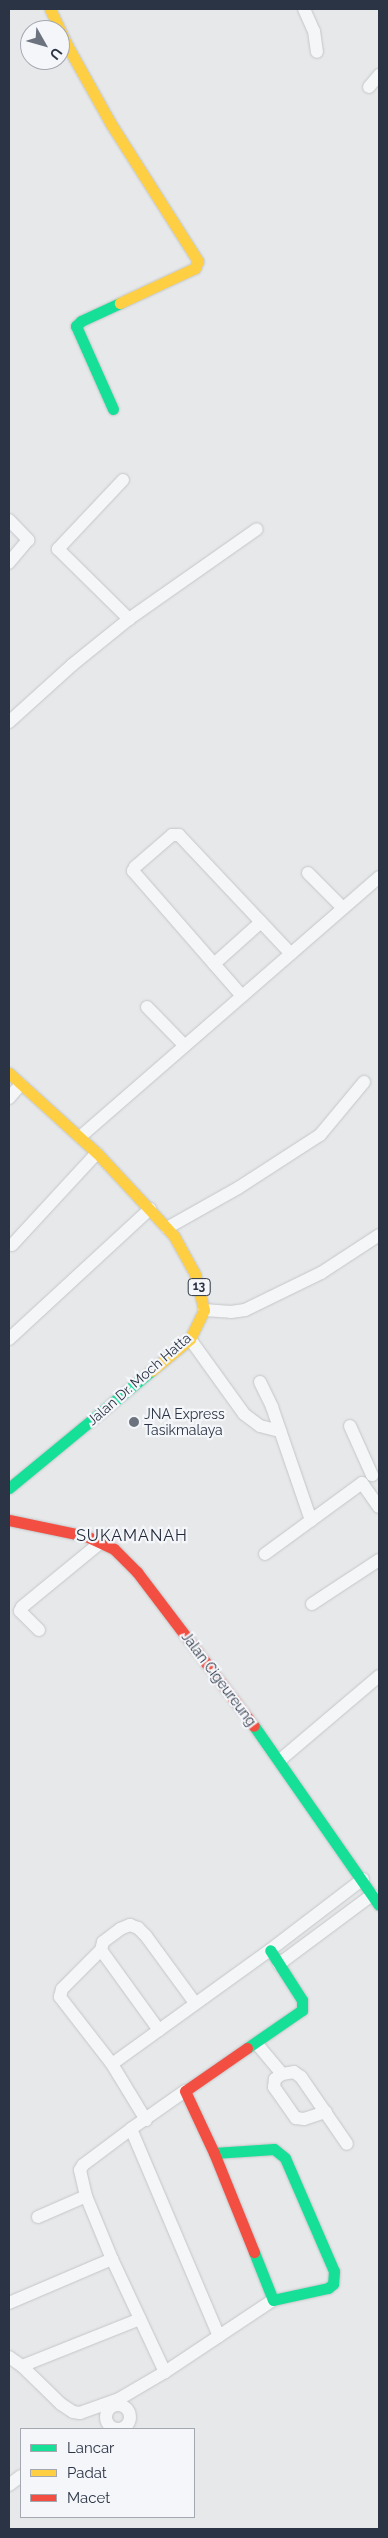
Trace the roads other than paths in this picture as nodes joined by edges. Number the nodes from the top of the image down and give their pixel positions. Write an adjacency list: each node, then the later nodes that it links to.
1 (50, 9): 6 (main road)
2 (304, 9): 3 (street)
3 (317, 52)
4 (379, 75): 5 (street)
5 (369, 87)
6 (113, 408)
7 (123, 480): 11 (street)
8 (9, 520): 10 (street)
9 (257, 529): 11 (street)
10 (9, 563)
11 (129, 619): 12 (street)
12 (9, 722)
13 (308, 873): 15 (street)
14 (379, 877): 15 (street)
15 (343, 908): 17 (street)
16 (261, 922): 17 (street); 18 (street); 18 (street)
17 (291, 954): 19 (street)
18 (214, 964): 19 (street)
19 (242, 996): 21 (street)
20 (147, 1007): 21 (street)
21 (185, 1046): 26 (street)
22 (9, 1073): 24 (main road, 13)
23 (364, 1082): 29 (street)
24 (21, 1084): 25 (street); 26 (main road, 13)
25 (9, 1098)
26 (80, 1137): 27 (main road, 13)
27 (97, 1153): 28 (main road, 13); 31 (street)
28 (150, 1210): 29 (main road, 13); 33 (street)
29 (167, 1228): 32 (main road, 13)
30 (379, 1235): 32 (street)
31 (12, 1245)
32 (204, 1310): 34 (main road, Jalan Dr. Moch Hatta / 13)
33 (9, 1339)
34 (190, 1339): 37 (street); 39 (main road, Jalan Dr. Moch Hatta / 13)
35 (260, 1382): 37 (street)
36 (350, 1426): 38 (street)
37 (280, 1431): 42 (street)
38 (371, 1476): 40 (street); 42 (street)
39 (9, 1488)
40 (379, 1507)
41 (9, 1520): 43 (main road, Jalan Cigeureung)
42 (311, 1520): 44 (street)
43 (101, 1542): 47 (street); 49 (main road, Jalan Cigeureung)
44 (265, 1554)
45 (379, 1560): 46 (street)
46 (312, 1604)
47 (39, 1630)
48 (379, 1676): 49 (street)
49 (280, 1760): 50 (main road, Jalan Cigeureung)
50 (363, 1879): 51 (main road, Jalan Cigeureung); 53 (street)
51 (376, 1900): 54 (street)
52 (101, 1950): 55 (street); 56 (street); 58 (street)
53 (270, 1950): 54 (main road); 55 (street)
54 (279, 1964): 57 (main road)
55 (195, 2003): 56 (street)
56 (159, 2030): 58 (street)
57 (257, 2044): 59 (street); 60 (main road)
58 (112, 2064): 62 (street)
59 (282, 2074): 61 (street); 61 (street)
60 (186, 2091): 62 (street); 65 (main road)
61 (326, 2112): 64 (street)
62 (146, 2120): 63 (street)
63 (131, 2130): 66 (street); 72 (street)
64 (346, 2144)
65 (214, 2153): 69 (main road); 69 (main road)
66 (86, 2196): 67 (street); 68 (street)
67 (38, 2217)
68 (112, 2259): 70 (street); 71 (street)
69 (273, 2300): 72 (street)
70 (9, 2303)
71 (140, 2319): 74 (street); 75 (street)
72 (219, 2336): 75 (street)
73 (9, 2357): 74 (street)
74 (22, 2366): 75 (street)
75 (165, 2372)
76 (20, 2477): 77 (street)
77 (9, 2485)

